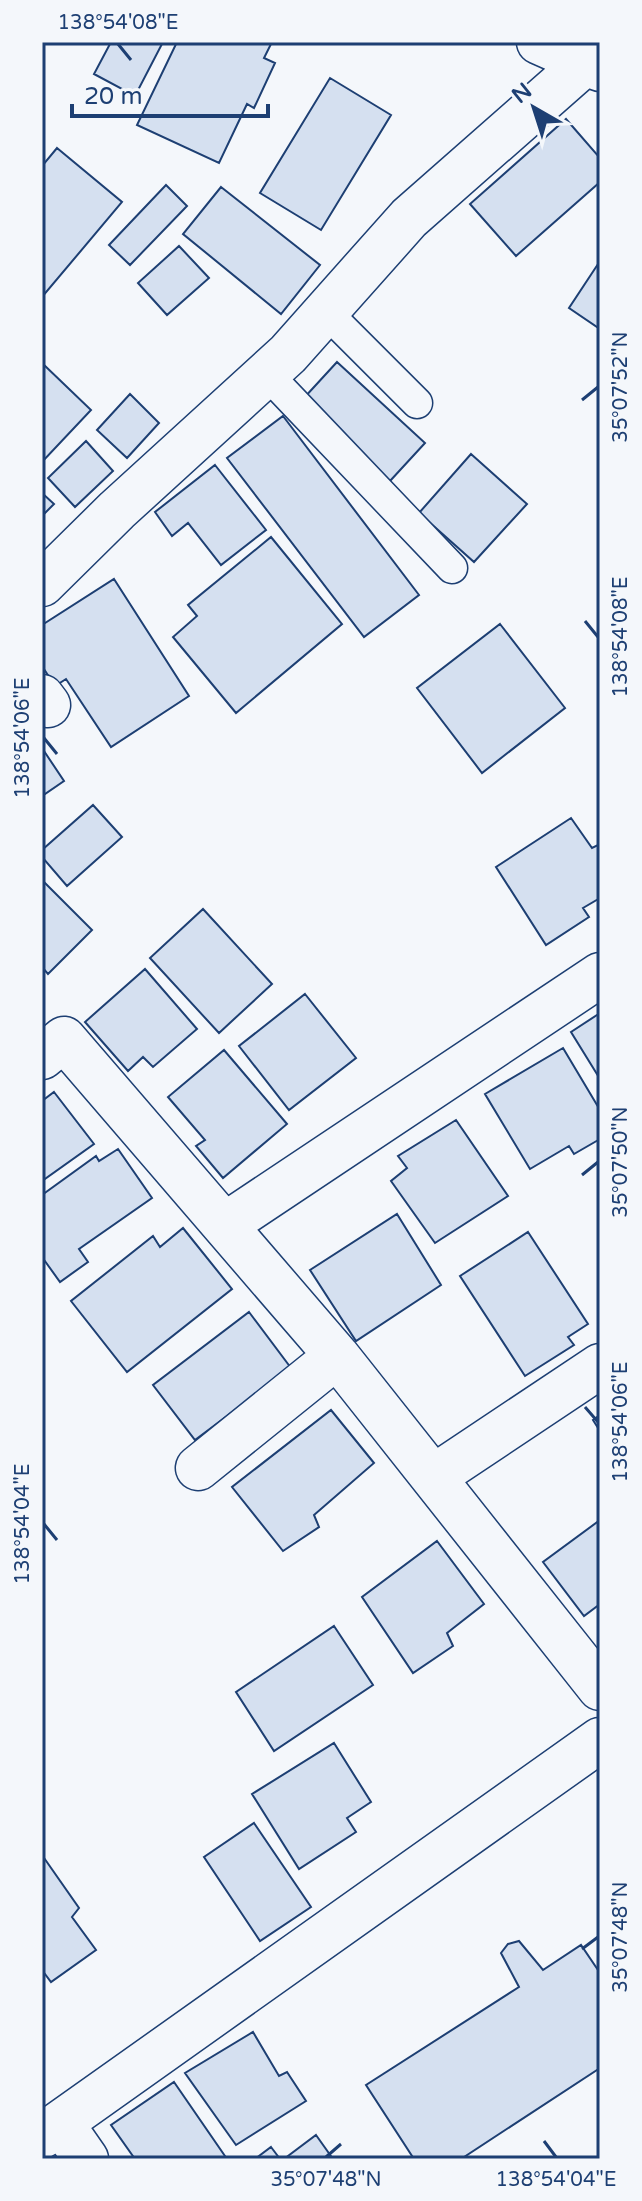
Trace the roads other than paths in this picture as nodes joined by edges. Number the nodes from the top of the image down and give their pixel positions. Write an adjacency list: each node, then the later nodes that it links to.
1 (539, 42): 2 (street)
2 (592, 66): 3 (street)
3 (325, 311): 4 (street); 5 (lane)
4 (266, 373): 6 (lane); 7 (street)
5 (417, 403)
6 (452, 568)
7 (42, 584)
8 (600, 975): 10 (street)
9 (42, 1057): 10 (street)
10 (225, 1225): 11 (street)
11 (337, 1356): 13 (street); 14 (street)
12 (600, 1366): 14 (street)
13 (198, 1468)
14 (435, 1476): 15 (street)
15 (600, 1688)
16 (600, 1740): 17 (street)
17 (52, 2129): 18 (street)
18 (86, 2159)

